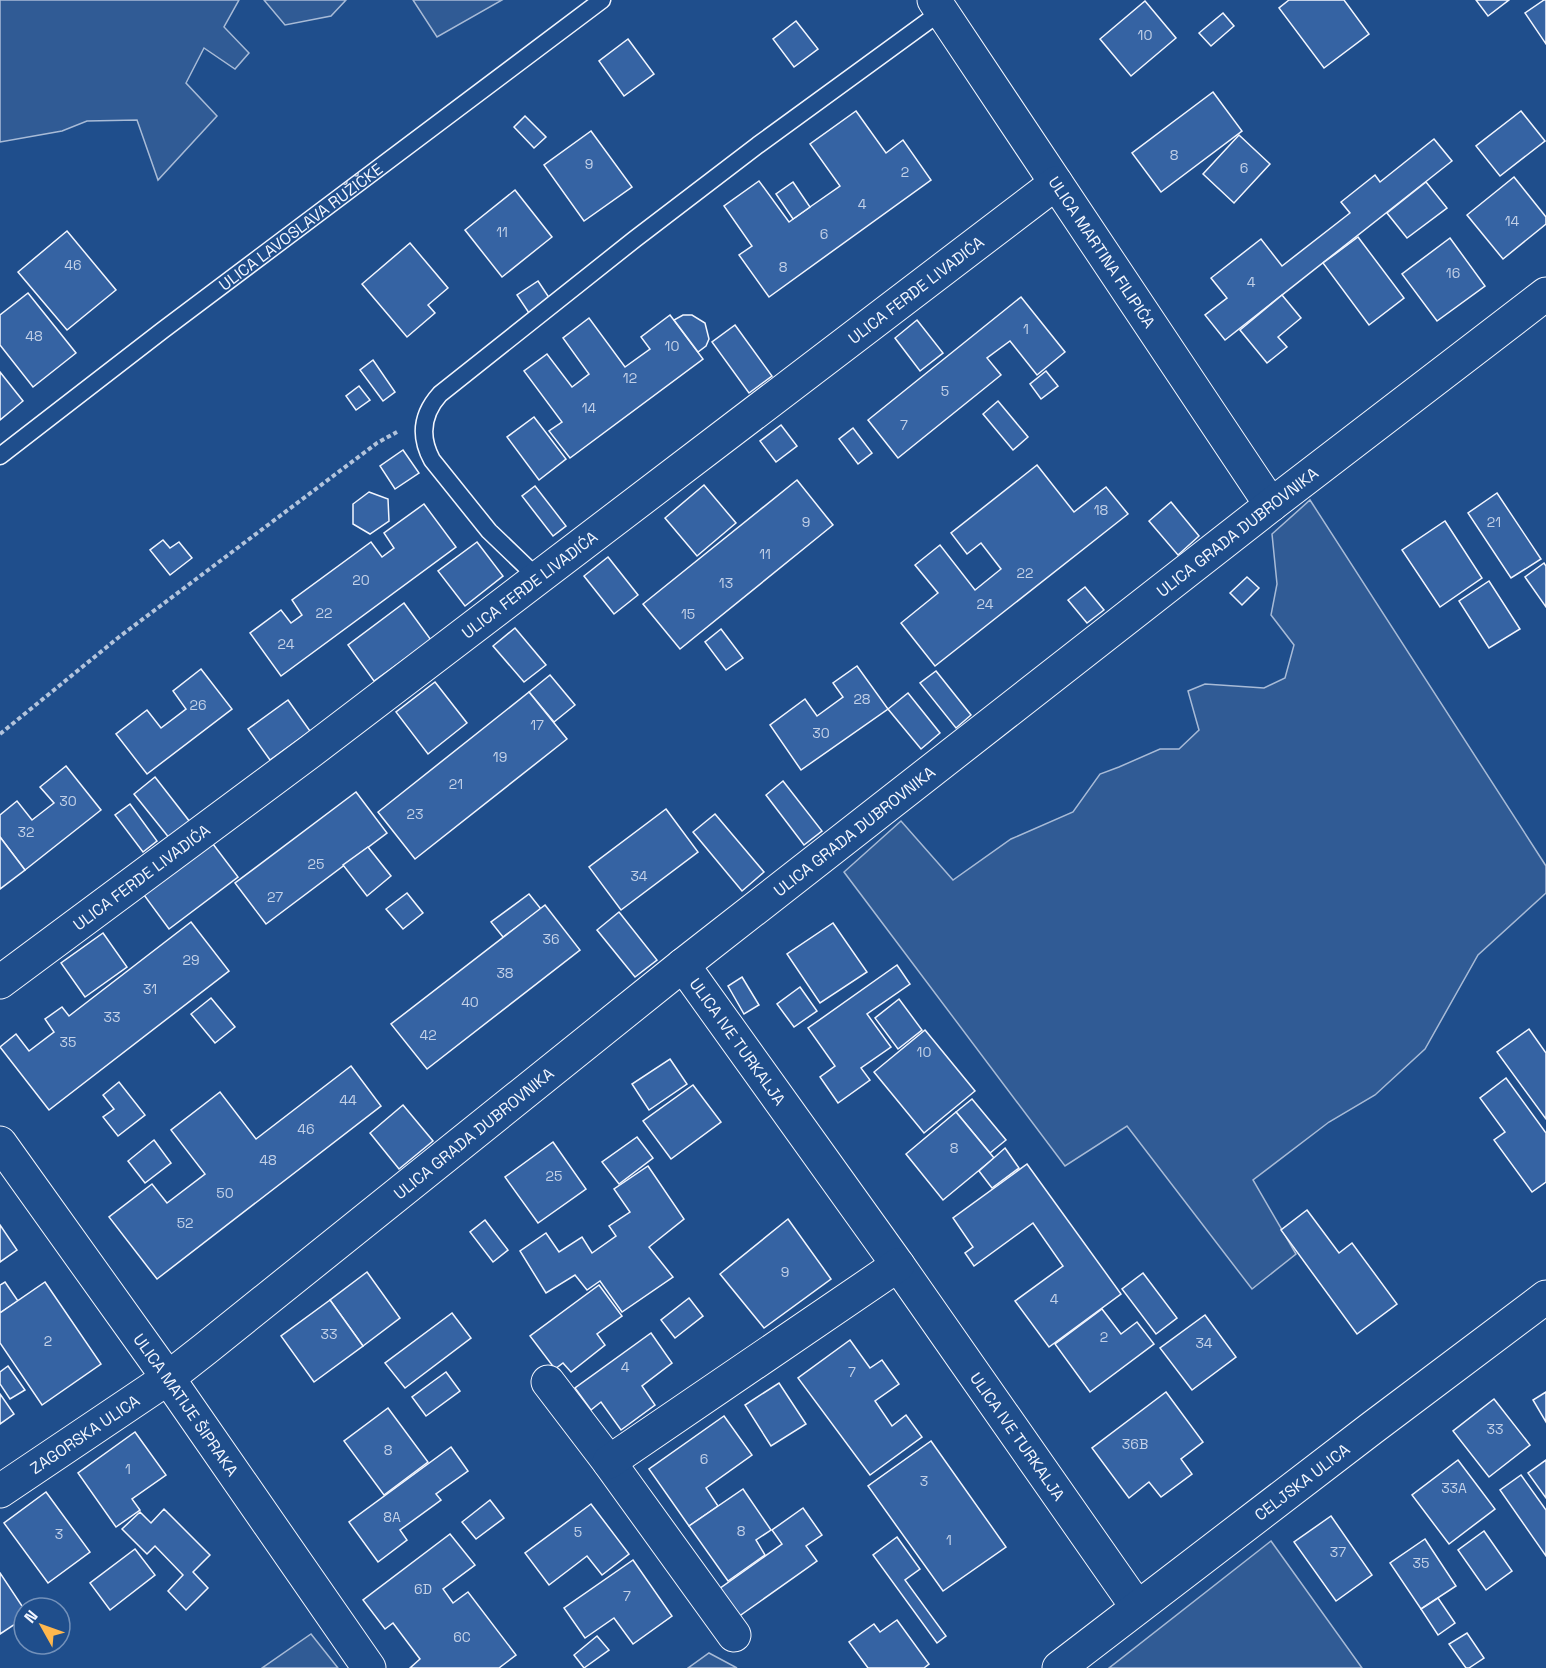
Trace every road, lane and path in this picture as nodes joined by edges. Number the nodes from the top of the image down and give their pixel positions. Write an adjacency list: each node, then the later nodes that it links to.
1 (602, 0): 6 (lane, ULICA LAVOSLAVA RUŽIČKE)
2 (938, 6): 3 (street, ULICA MARTINA FILIPIĆA); 5 (lane)
3 (1056, 183): 7 (street, ULICA MARTINA FILIPIĆA); 8 (street, ULICA FERDE LIVADIĆA)
4 (1546, 294): 7 (street, ULICA GRADA DUBROVNIKA)
5 (424, 424): 8 (lane); 9 (path)
6 (0, 456)
7 (1271, 505): 10 (street, ULICA GRADA DUBROVNIKA)
8 (538, 578): 11 (street, ULICA FERDE LIVADIĆA)
9 (0, 734)
10 (683, 965): 13 (street, ULICA IVE TURKALJA); 15 (street, ULICA GRADA DUBROVNIKA)
11 (0, 981)
12 (0, 1143): 15 (street, ULICA MATIJE ŠIPRAKA)
13 (898, 1265): 17 (street); 19 (street, ULICA IVE TURKALJA)
14 (1546, 1297): 19 (street, CELJSKA ULICA)
15 (168, 1378): 18 (street, ZAGORSKA ULICA); 21 (street, ULICA MATIJE ŠIPRAKA)
16 (548, 1383): 17 (street)
17 (609, 1462): 20 (street)
18 (0, 1491)
19 (1137, 1607): 22 (street, CELJSKA ULICA)
20 (734, 1635)
21 (369, 1668)
22 (1059, 1668)

